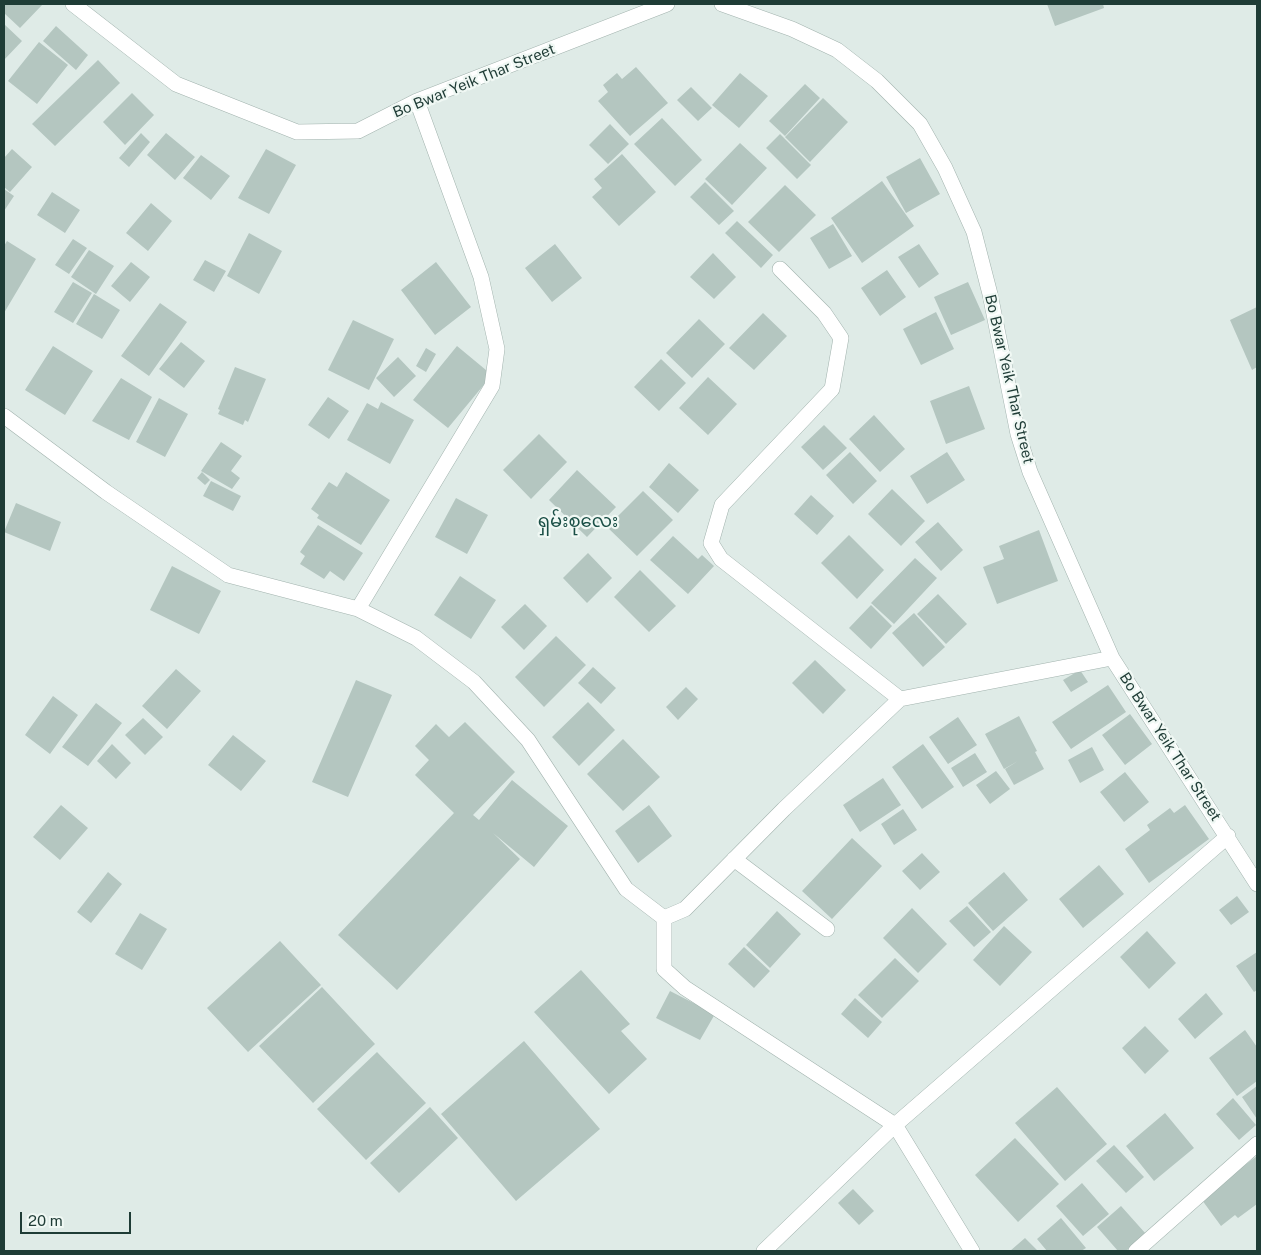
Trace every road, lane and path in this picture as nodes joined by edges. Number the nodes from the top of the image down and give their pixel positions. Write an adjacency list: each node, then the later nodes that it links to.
1 (73, 4): 4 (street, Bo Bwar Yeik Thar Street)
2 (667, 4): 4 (street, Bo Bwar Yeik Thar Street)
3 (722, 4): 8 (street, Bo Bwar Yeik Thar Street)
4 (417, 101): 7 (street)
5 (780, 269): 9 (street)
6 (4, 416): 7 (street)
7 (358, 609): 13 (street)
8 (1112, 658): 9 (street); 10 (street, Bo Bwar Yeik Thar Street)
9 (900, 699): 11 (street)
10 (1228, 836): 12 (street, Bo Bwar Yeik Thar Street); 15 (street)
11 (734, 859): 13 (street); 14 (street)
12 (1257, 884)
13 (664, 918): 15 (street)
14 (827, 929)
15 (894, 1125): 17 (street); 18 (street)
16 (1257, 1144): 19 (street)
17 (764, 1251)
18 (972, 1251)
19 (1136, 1251)

